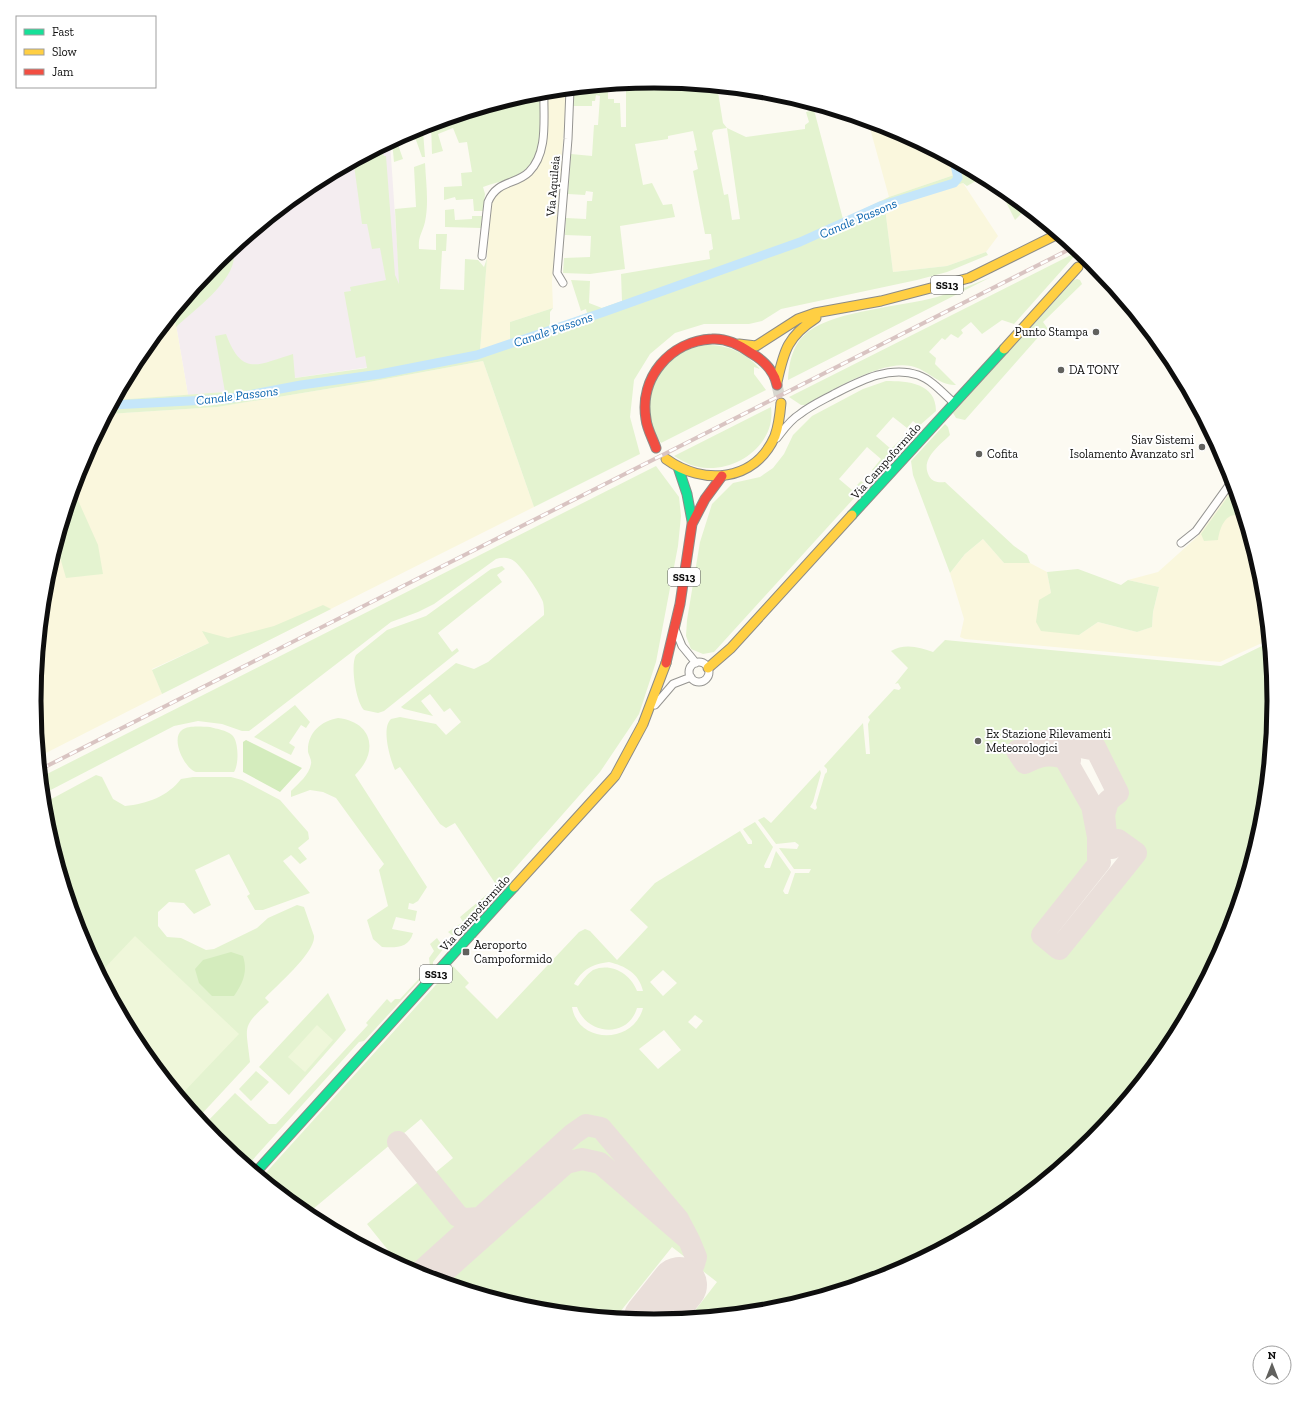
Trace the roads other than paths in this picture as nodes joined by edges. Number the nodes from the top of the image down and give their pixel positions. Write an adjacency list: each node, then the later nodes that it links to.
1 (570, 94): 6 (street, Via Aquileia)
2 (544, 98): 4 (street)
3 (1053, 236): 7 (main road, SS13 / SS13)
4 (482, 256)
5 (1078, 267): 10 (main road, Via Campoformido)
6 (563, 283)
7 (828, 310): 8 (main road, SS13); 8 (main road, SS13)
8 (739, 344): 12 (main road, SS13)
9 (781, 403): 11 (main road)
10 (954, 403): 11 (street); 21 (main road, Via Campoformido)
11 (771, 444): 15 (main road)
12 (656, 448)
13 (666, 459): 14 (main road)
14 (678, 467): 15 (main road); 17 (main road, SS13)
15 (722, 476): 17 (main road, SS13)
16 (1228, 487): 18 (street)
17 (692, 524): 19 (main road, SS13)
18 (1181, 543)
19 (676, 629): 20 (street); 23 (main road, SS13)
20 (696, 663): 21 (street); 22 (street)
21 (708, 668): 22 (street, Via Campoformido)
22 (691, 677): 23 (street)
23 (651, 709): 24 (main road, Via Campoformido / SS13)
24 (259, 1169)

